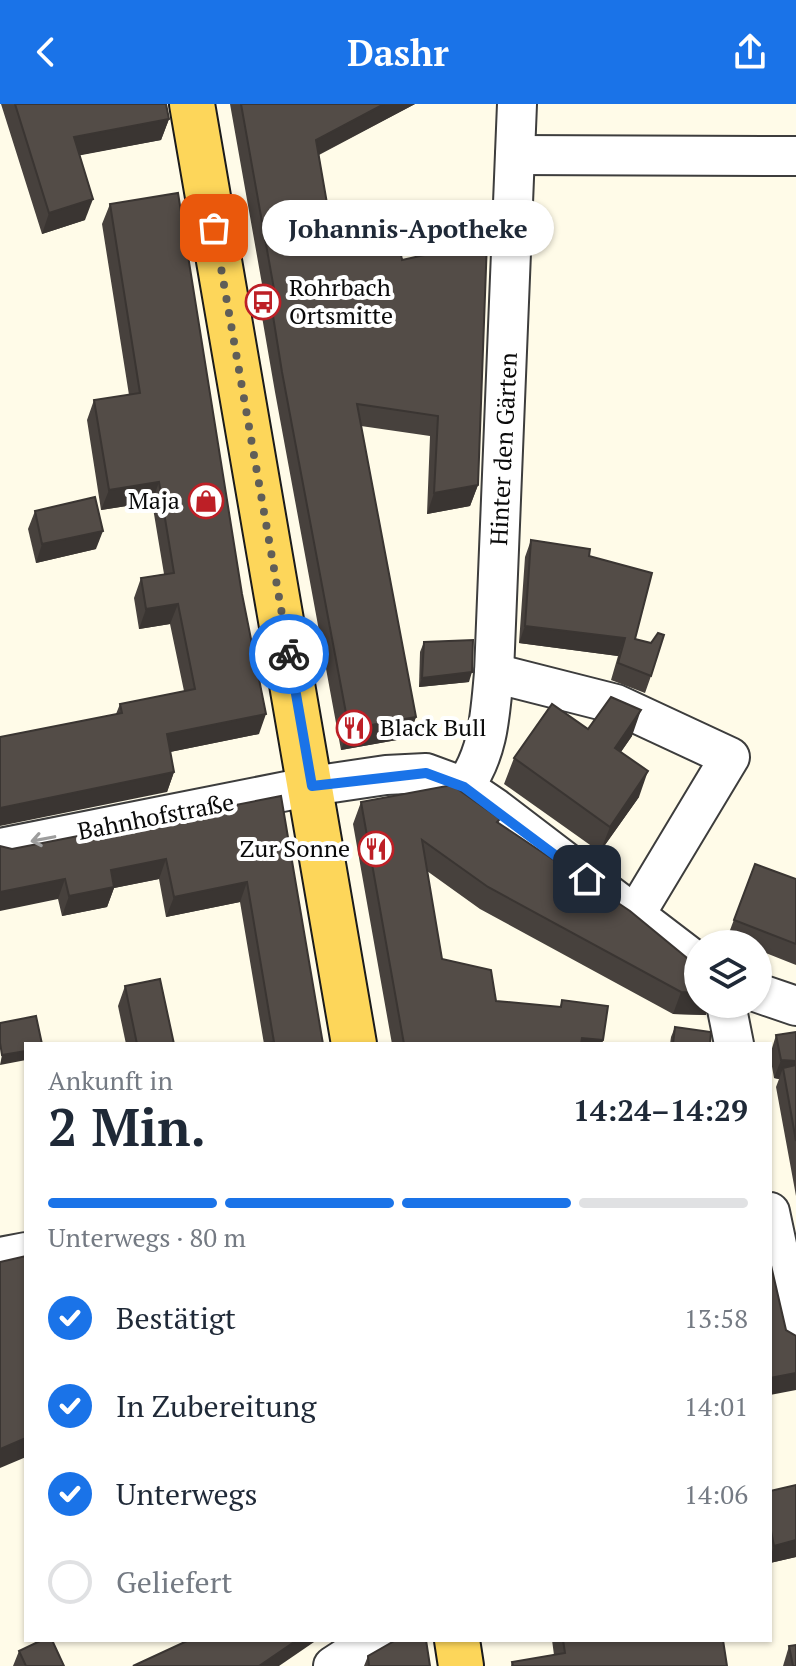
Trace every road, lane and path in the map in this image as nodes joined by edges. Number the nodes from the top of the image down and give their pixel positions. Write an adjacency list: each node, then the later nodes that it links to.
1 (192, 104): 6 (main road)
2 (517, 104): 3 (street, Hinter den Gärten)
3 (515, 155): 4 (street); 5 (street, Hinter den Gärten)
4 (796, 156)
5 (494, 673): 7 (street, Hinter den Gärten); 9 (street)
6 (312, 786): 7 (street, Bahnhofstraße); 8 (street, Bahnhofstraße, one-way to 8); 14 (main road)
7 (464, 787): 9 (street, Bahnhofstraße)
8 (0, 848)
9 (635, 915): 10 (street, Bahnhofstraße)
10 (684, 952)
11 (772, 998): 12 (street)
12 (796, 1006)
13 (729, 1018): 15 (street)
14 (354, 1042)
15 (734, 1042)
16 (772, 1221): 19 (street)
17 (24, 1252): 18 (street)
18 (0, 1257)
19 (796, 1334)
20 (370, 1642): 22 (street)
21 (457, 1642): 23 (main road)
22 (333, 1666)
23 (461, 1666)

